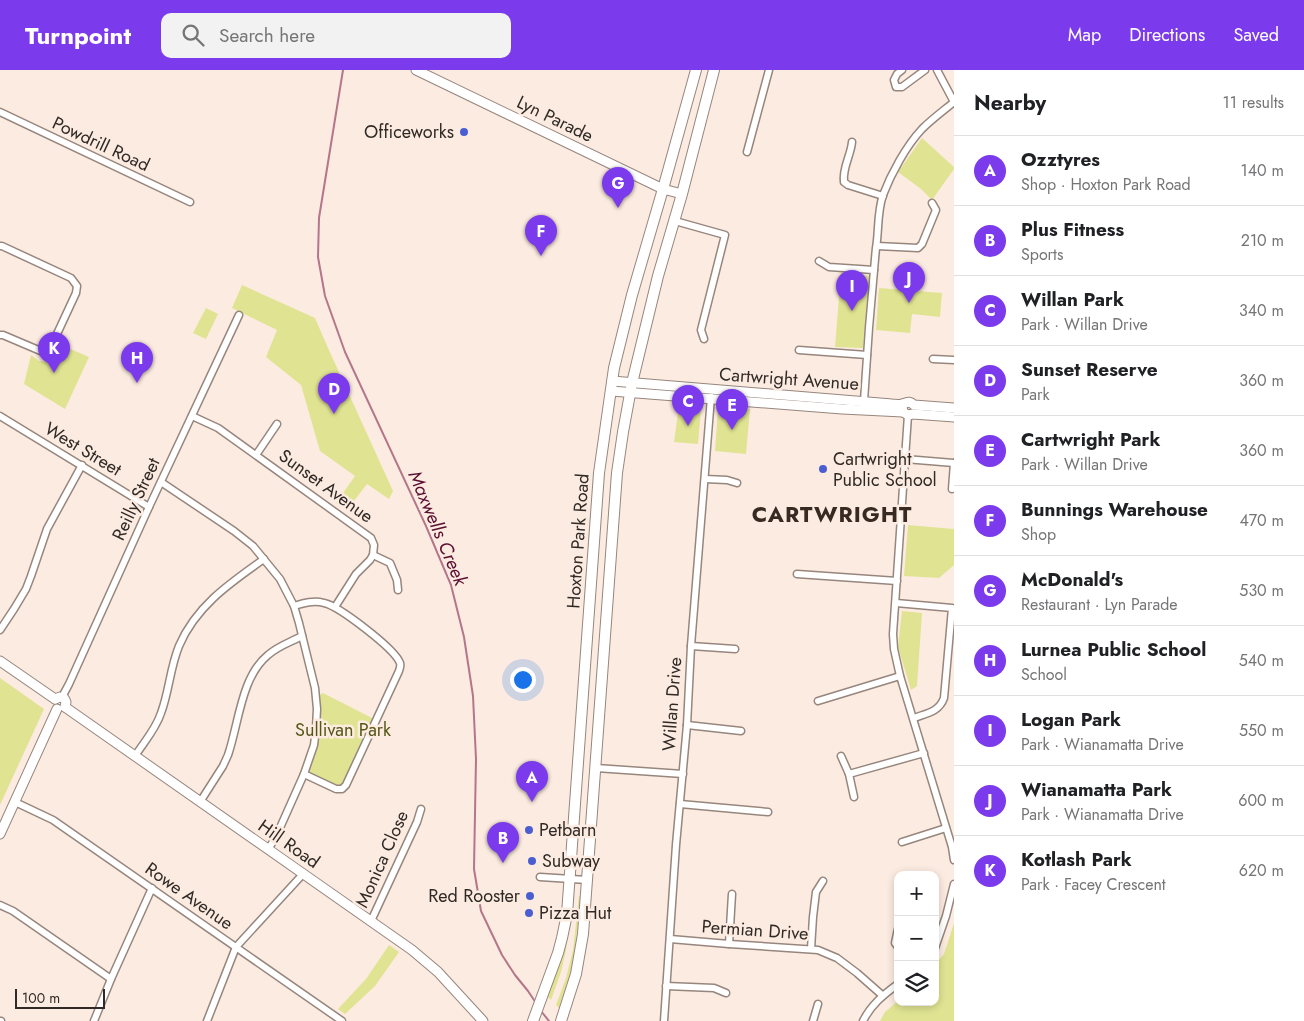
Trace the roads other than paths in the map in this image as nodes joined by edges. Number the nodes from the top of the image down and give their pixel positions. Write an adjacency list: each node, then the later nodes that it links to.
1 (416, 70): 12 (street, Lyn Parade)
2 (696, 70): 12 (main road, Hoxton Park Road)
3 (714, 70): 13 (main road, Hoxton Park Road)
4 (769, 70): 11 (street)
5 (902, 70): 6 (street)
6 (925, 70)
7 (937, 70): 8 (street)
8 (954, 102): 14 (street)
9 (0, 112): 15 (street, Powdrill Road)
10 (852, 142): 14 (street)
11 (747, 152)
12 (663, 189): 13 (street, Lyn Parade); 29 (main road, Hoxton Park Road)
13 (682, 194): 17 (main road, Hoxton Park Road)
14 (883, 196): 19 (street)
15 (190, 202)
16 (932, 204): 19 (street)
17 (674, 221): 24 (street); 30 (main road, Hoxton Park Road)
18 (0, 246): 23 (street)
19 (877, 246): 21 (street)
20 (819, 261): 21 (street)
21 (874, 270): 26 (street)
22 (239, 315): 38 (street, Reilly Street)
23 (0, 335)
24 (704, 339)
25 (799, 350): 26 (street)
26 (867, 355): 33 (street)
27 (933, 359): 28 (street)
28 (954, 360)
29 (612, 386): 30 (street, Cartwright Avenue); 92 (main road, Hoxton Park Road)
30 (631, 388): 31 (street, Cartwright Avenue); 75 (main road, Hoxton Park Road)
31 (711, 394): 32 (street, Cartwright Avenue); 45 (street, Willan Drive)
32 (753, 397): 33 (street, Cartwright Avenue); 35 (street, Cartwright Avenue)
33 (864, 401): 35 (street); 36 (street, Cartwright Avenue)
34 (954, 408): 36 (street, Cartwright Avenue)
35 (880, 410): 36 (street, Cartwright Avenue)
36 (908, 410): 39 (street, Cartwright Avenue); 42 (street)
37 (0, 416): 44 (street, West Street)
38 (192, 416): 41 (street, Sunset Avenue); 46 (street, Reilly Street)
39 (954, 417)
40 (277, 424): 41 (street)
41 (256, 455): 50 (street, Sunset Avenue)
42 (905, 459): 43 (street); 53 (street)
43 (954, 463): 48 (street)
44 (82, 465): 49 (street, West Street); 59 (street)
45 (705, 479): 47 (street); 62 (street, Willan Drive)
46 (161, 482): 49 (street, Reilly Street); 51 (street)
47 (737, 483)
48 (952, 489)
49 (149, 507): 66 (street, Reilly Street)
50 (373, 555): 54 (street); 57 (street)
51 (264, 559): 56 (street); 73 (street)
52 (797, 574): 53 (street)
53 (897, 581): 55 (street)
54 (398, 590)
55 (896, 603): 58 (street); 65 (street)
56 (294, 606): 57 (street); 61 (street)
57 (335, 607): 76 (street)
58 (953, 608): 60 (street)
59 (0, 630)
60 (952, 633): 69 (street)
61 (302, 636): 76 (street); 81 (street)
62 (691, 646): 63 (street); 70 (street, Willan Drive)
63 (735, 649)
64 (0, 661): 66 (street)
65 (900, 676): 67 (street); 69 (street)
66 (59, 698): 68 (street)
67 (818, 701)
68 (61, 708): 73 (street, Hill Road); 80 (street)
69 (914, 718): 72 (street)
70 (687, 725): 71 (street); 77 (street, Willan Drive)
71 (741, 731)
72 (924, 753): 78 (street); 85 (street)
73 (135, 756): 81 (street, Hill Road)
74 (841, 756): 78 (street)
75 (596, 768): 77 (street); 93 (main road, Hoxton Park Road)
76 (304, 774): 88 (street)
77 (683, 774): 82 (street, Willan Drive)
78 (849, 774): 79 (street)
79 (854, 797)
80 (15, 802): 86 (street); 96 (street, Rowe Avenue)
81 (200, 802): 88 (street, Hill Road)
82 (680, 804): 84 (street); 101 (street, Willan Drive)
83 (421, 808): 99 (street, Monica Close)
84 (768, 812)
85 (946, 828): 87 (street); 89 (street)
86 (0, 834)
87 (902, 842)
88 (268, 849): 90 (street, Hill Road)
89 (954, 860)
90 (303, 874): 99 (street, Hill Road); 103 (street)
91 (540, 877): 92 (street)
92 (569, 879): 93 (street); 116 (main road, Hoxton Park Road)
93 (587, 880): 111 (main road, Hoxton Park Road)
94 (823, 881): 104 (street)
95 (954, 884): 100 (street)
96 (152, 888): 103 (street, Rowe Avenue); 105 (street)
97 (732, 894): 102 (street)
98 (0, 905): 105 (street)
99 (371, 921): 115 (street, Hill Road)
100 (939, 937)
101 (670, 939): 102 (street, Permian Drive); 106 (street, Willan Drive)
102 (729, 944): 104 (street, Permian Drive)
103 (236, 947): 113 (street); 114 (street, Rowe Avenue)
104 (811, 949): 109 (street, Permian Drive)
105 (112, 978): 112 (street)
106 (666, 986): 108 (street); 117 (street, Willan Drive)
107 (894, 987): 109 (street)
108 (726, 993)
109 (882, 995): 119 (street)
110 (818, 1004): 118 (street)
111 (562, 1017)
112 (94, 1021)
113 (207, 1021)
114 (342, 1021)
115 (483, 1021)
116 (533, 1021)
117 (664, 1021)
118 (813, 1021)
119 (863, 1021)

